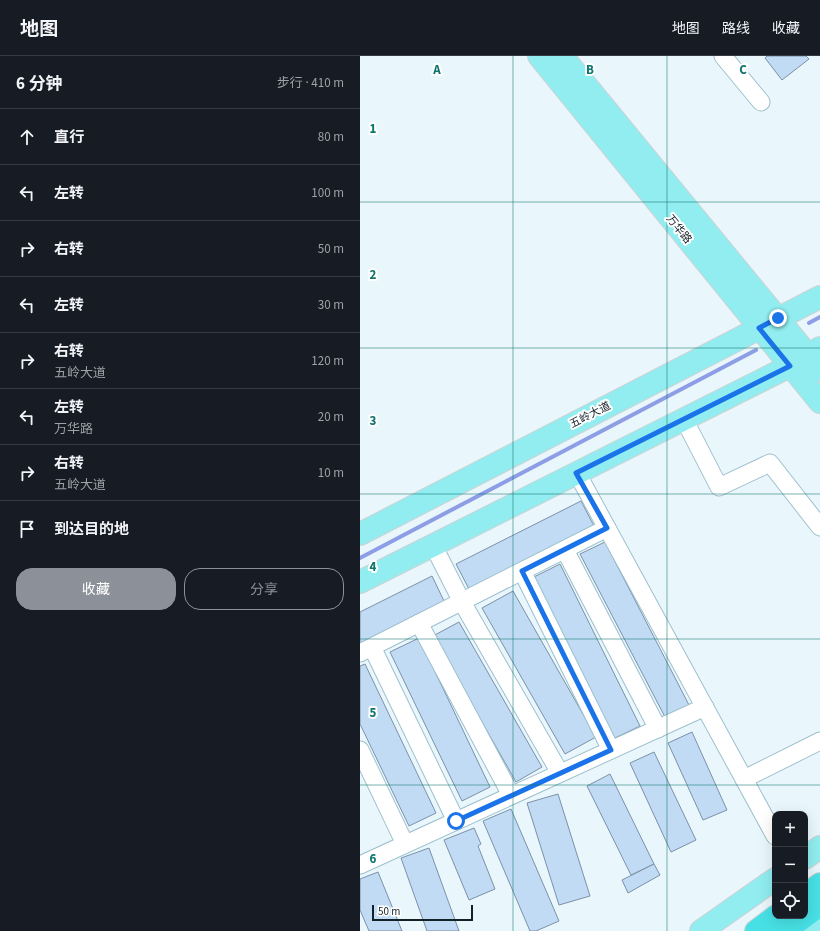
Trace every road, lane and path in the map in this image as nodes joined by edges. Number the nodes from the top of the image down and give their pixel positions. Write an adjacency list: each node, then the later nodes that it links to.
1 (539, 56): 6 (main road, 万华路)
2 (562, 56): 6 (main road, 万华路)
3 (723, 56): 4 (street)
4 (761, 102)
5 (820, 297): 6 (main road, 五岭大道)
6 (768, 323): 7 (main road, 万华路); 13 (main road, 五岭大道)
7 (809, 360): 8 (main road, 万华路); 9 (main road)
8 (820, 402)
9 (684, 419): 10 (main road); 11 (street)
10 (576, 473): 12 (street); 14 (main road)
11 (820, 527)
12 (607, 528): 15 (street); 21 (street)
13 (360, 534)
14 (433, 545): 17 (main road); 18 (street)
15 (565, 550): 16 (street); 22 (street)
16 (522, 571): 18 (street); 25 (street)
17 (360, 582)
18 (462, 602): 19 (street); 26 (street)
19 (418, 623): 20 (street); 28 (street)
20 (366, 650): 29 (street)
21 (705, 707): 22 (street); 27 (street)
22 (658, 729): 25 (street)
23 (820, 741): 27 (street)
24 (360, 750): 31 (street)
25 (611, 750): 26 (street)
26 (560, 773): 28 (street)
27 (744, 779): 30 (street)
28 (511, 796): 29 (street)
29 (456, 821): 31 (street)
30 (772, 830)
31 (405, 844): 34 (street)
32 (820, 848): 33 (main road)
33 (808, 856)
34 (360, 864)
35 (772, 880): 41 (main road)
36 (820, 884): 37 (highway)
37 (808, 893)
38 (820, 905): 43 (highway)
39 (772, 919): 42 (highway)
40 (820, 927): 44 (main road)
41 (701, 931)
42 (756, 931)
43 (785, 931)
44 (814, 931)

